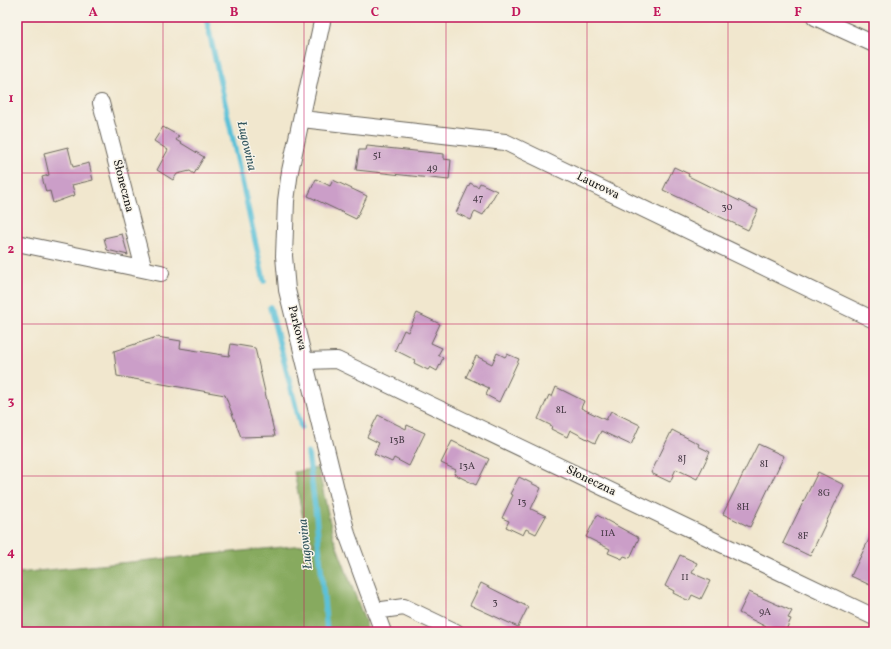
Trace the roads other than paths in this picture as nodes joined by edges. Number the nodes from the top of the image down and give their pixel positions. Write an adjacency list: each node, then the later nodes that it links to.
1 (323, 17): 5 (street, Parkowa)
2 (815, 17): 3 (street)
3 (874, 44)
4 (101, 103): 7 (street, Słoneczna)
5 (302, 119): 9 (street, Laurowa); 10 (street, Parkowa)
6 (17, 243): 7 (street)
7 (144, 270): 8 (street)
8 (161, 273)
9 (874, 320)
10 (306, 362): 11 (street, Parkowa); 12 (street, Słoneczna)
11 (375, 611): 13 (street, Parkowa); 14 (street)
12 (874, 617)
13 (383, 632)
14 (456, 632)

